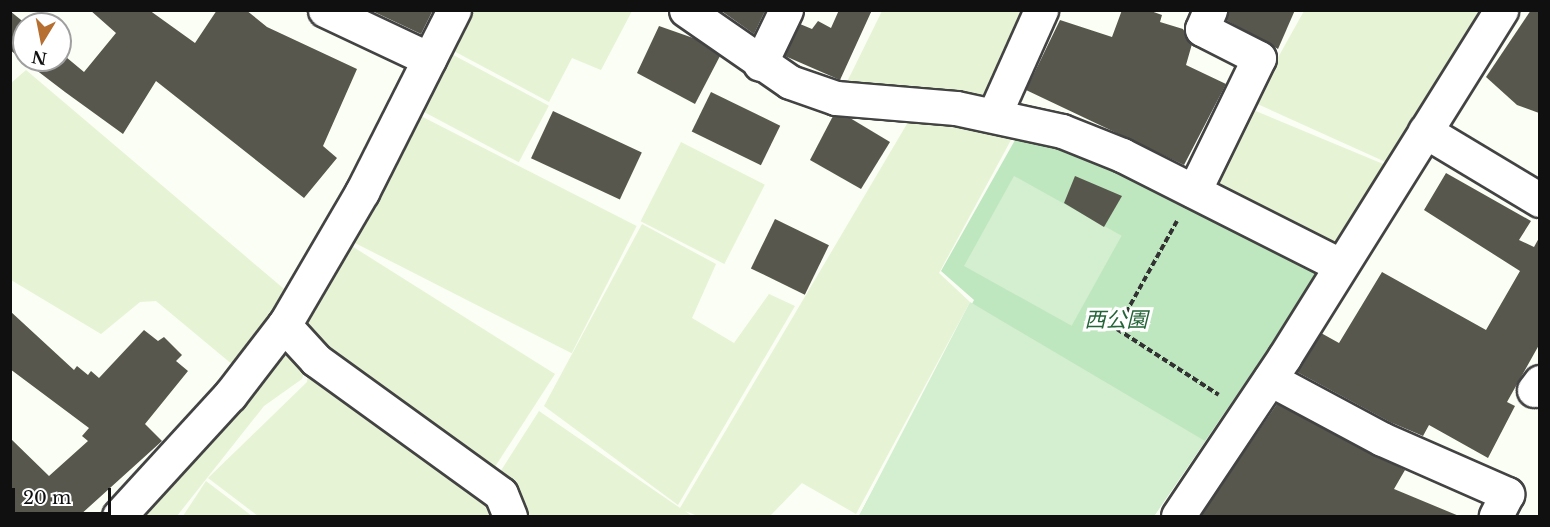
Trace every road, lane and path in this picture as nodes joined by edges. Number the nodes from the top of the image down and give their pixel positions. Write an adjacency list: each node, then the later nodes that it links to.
1 (325, 10): 8 (street)
2 (454, 10): 8 (street)
3 (686, 10): 9 (street)
4 (786, 10): 9 (street)
5 (1041, 10): 10 (street)
6 (1210, 10): 13 (street)
7 (1501, 10): 11 (street)
8 (429, 59): 15 (street)
9 (760, 64): 10 (street)
10 (995, 113): 13 (street)
11 (1425, 131): 12 (street); 14 (street)
12 (1539, 200)
13 (1186, 204): 14 (street); 17 (path)
14 (1340, 265): 16 (street)
15 (284, 325): 19 (street); 20 (street)
16 (1270, 379): 18 (street); 21 (street)
17 (1225, 399)
18 (1184, 514)
19 (119, 516)
20 (510, 516)
21 (1496, 516)

